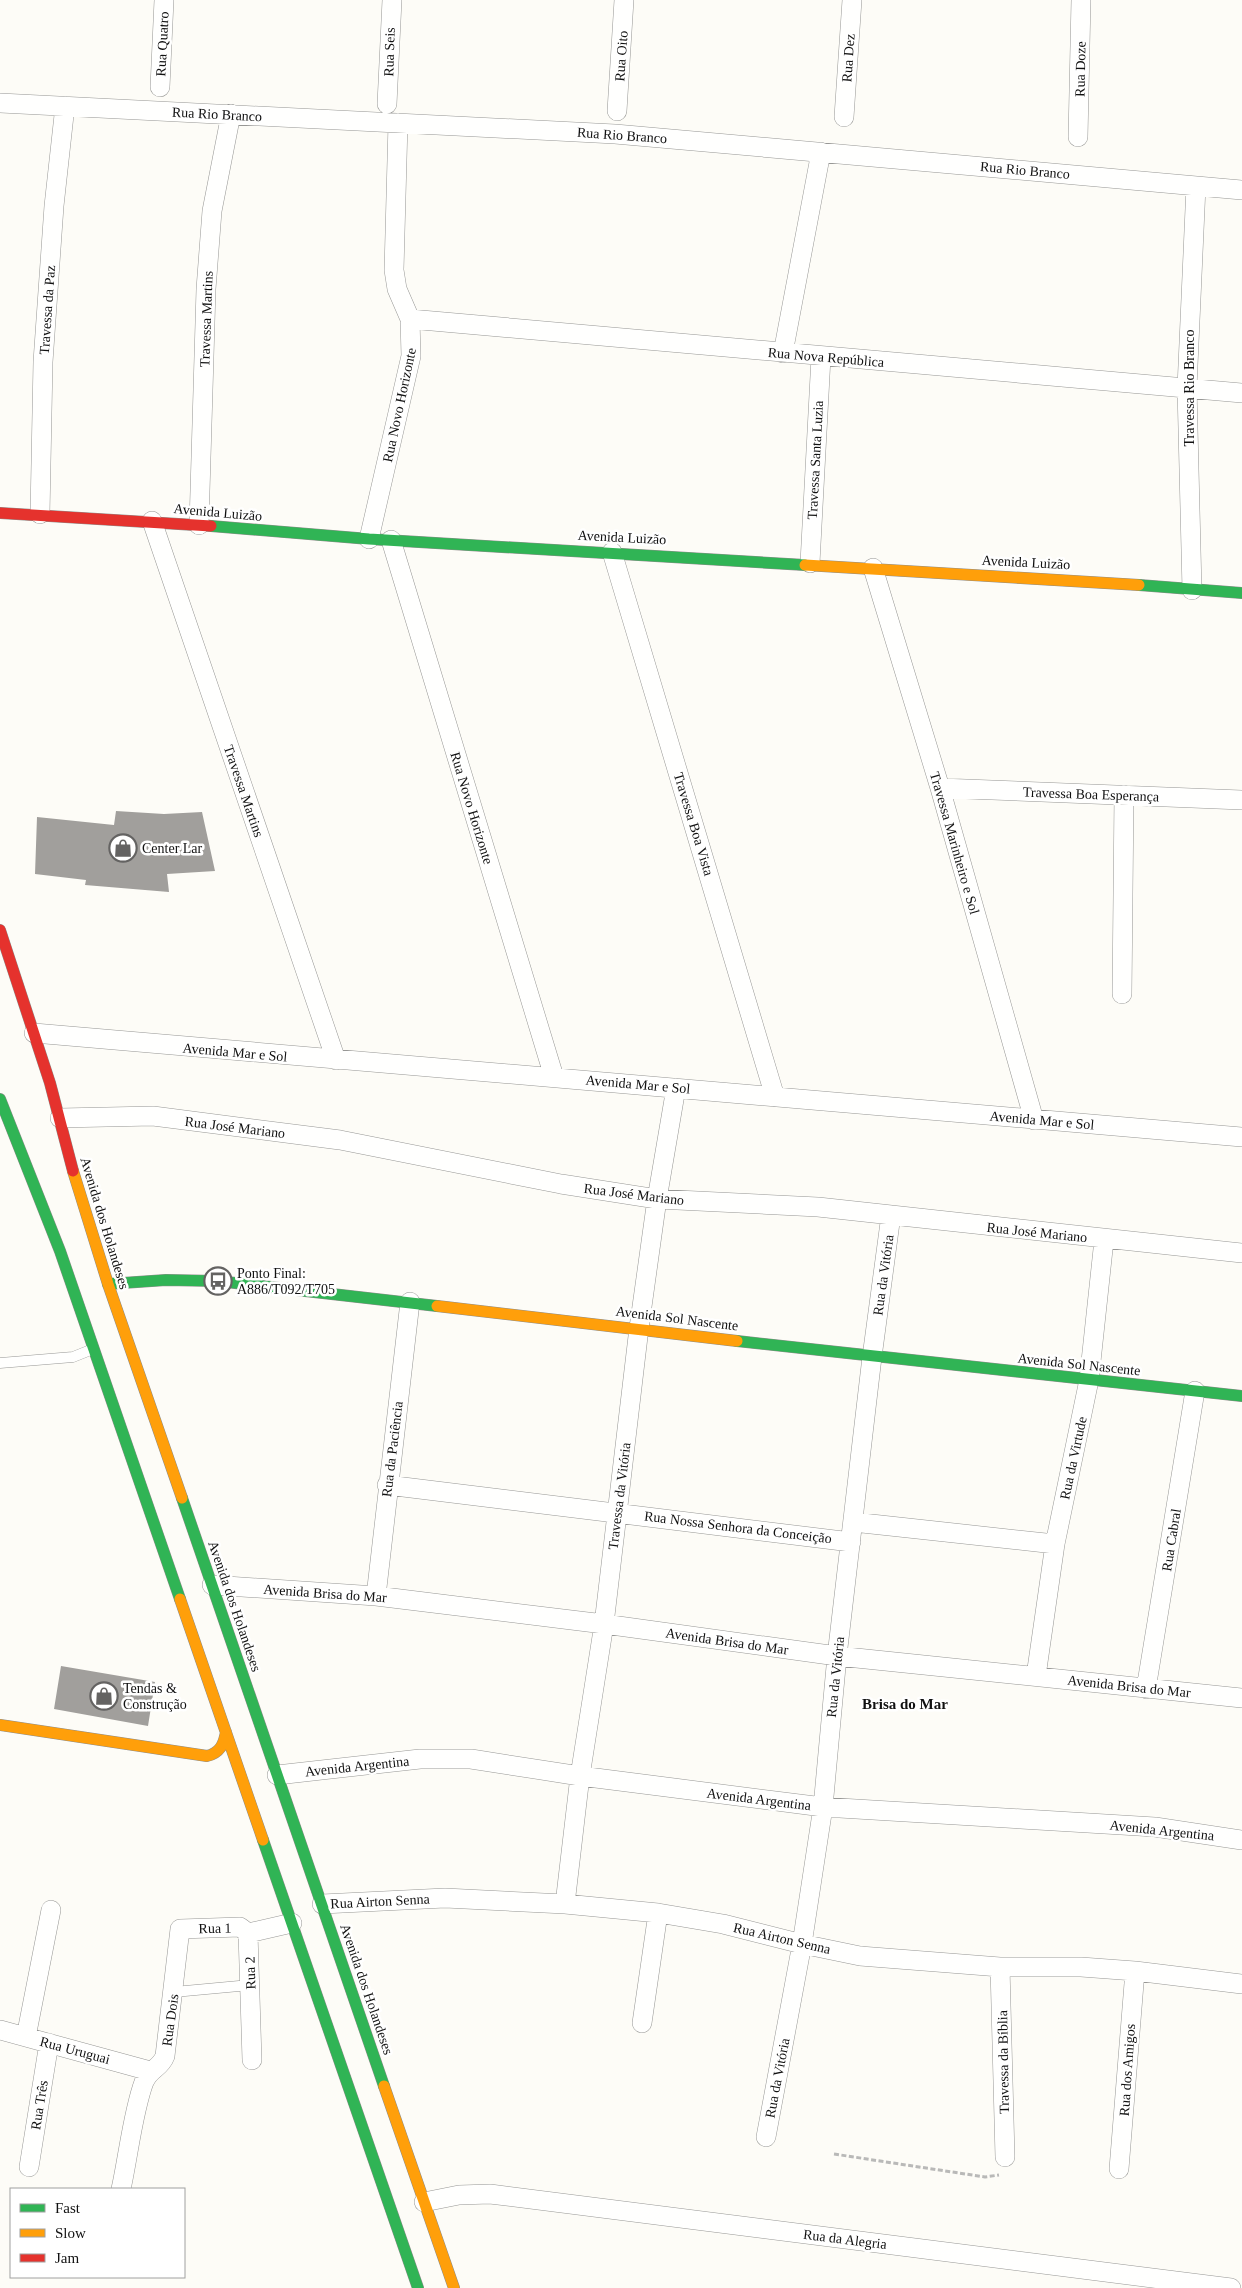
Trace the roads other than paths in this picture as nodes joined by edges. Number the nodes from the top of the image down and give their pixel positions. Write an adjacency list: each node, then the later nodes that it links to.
1 (164, 0): 6 (street, Rua Quatro)
2 (392, 0): 8 (street, Rua Seis)
3 (624, 0): 10 (street, Rua Oito)
4 (852, 0): 12 (street, Rua Dez)
5 (1081, 0): 14 (street, Rua Doze)
6 (160, 87)
7 (0, 103): 9 (street, Rua Rio Branco)
8 (387, 104)
9 (64, 106): 11 (street, Rua Rio Branco); 24 (street, Travessa da Paz)
10 (617, 112)
11 (231, 114): 13 (street, Rua Rio Branco); 26 (street, Travessa Martins)
12 (844, 116)
13 (398, 123): 15 (street, Rua Rio Branco); 18 (street, Rua Novo Horizonte)
14 (1078, 137)
15 (821, 152): 16 (street, Rua Rio Branco); 19 (street)
16 (1196, 186): 17 (street, Rua Rio Branco); 21 (street, Travessa Rio Branco)
17 (1242, 190)
18 (410, 319): 19 (street, Rua Nova República); 27 (street, Rua Novo Horizonte)
19 (783, 353): 20 (street, Rua Nova República)
20 (821, 357): 21 (street, Rua Nova República); 30 (street, Travessa Santa Luzia)
21 (1187, 388): 22 (street, Rua Nova República); 32 (street, Travessa Rio Branco)
22 (1242, 393)
23 (0, 513): 24 (main road, Avenida Luizão)
24 (40, 514): 25 (main road, Avenida Luizão)
25 (152, 521): 26 (main road, Avenida Luizão); 40 (street, Travessa Martins)
26 (199, 525): 27 (main road, Avenida Luizão)
27 (369, 539): 28 (main road, Avenida Luizão)
28 (391, 540): 29 (main road, Avenida Luizão); 41 (street, Rua Novo Horizonte)
29 (612, 552): 30 (main road, Avenida Luizão); 43 (street, Travessa Boa Vista)
30 (810, 563): 31 (main road, Avenida Luizão)
31 (873, 568): 32 (main road, Avenida Luizão); 34 (street, Travessa Marinheiro e Sol)
32 (1192, 590): 33 (main road, Avenida Luizão)
33 (1242, 594)
34 (940, 788): 35 (street, Travessa Boa Esperança); 46 (street, Travessa Marinheiro e Sol)
35 (1124, 795): 36 (street, Travessa Boa Esperança); 38 (street)
36 (1242, 800)
37 (0, 930): 39 (main road, Avenida dos Holandeses)
38 (1122, 994)
39 (34, 1034): 40 (street, Avenida Mar e Sol); 45 (main road, Avenida dos Holandeses)
40 (336, 1060): 41 (street, Avenida Mar e Sol)
41 (554, 1077): 42 (street, Avenida Mar e Sol)
42 (676, 1088): 43 (street, Avenida Mar e Sol); 48 (street, Travessa da Vitória)
43 (775, 1096): 46 (street, Avenida Mar e Sol)
44 (0, 1099): 55 (main road)
45 (60, 1118): 48 (street, Rua José Mariano); 52 (main road, Avenida dos Holandeses)
46 (1034, 1120): 47 (street, Avenida Mar e Sol)
47 (1242, 1137)
48 (657, 1199): 49 (street, Rua José Mariano); 54 (street, Travessa da Vitória)
49 (891, 1215): 50 (street, Rua José Mariano); 56 (street, Rua da Vitória)
50 (1104, 1240): 51 (street, Rua José Mariano); 58 (street, Rua da Virtude)
51 (1242, 1253)
52 (108, 1284): 53 (main road, Avenida Sol Nascente); 66 (main road, Avenida dos Holandeses)
53 (410, 1302): 54 (main road, Avenida Sol Nascente); 61 (street, Rua da Paciência)
54 (639, 1328): 56 (main road, Avenida Sol Nascente); 62 (street, Travessa da Vitória)
55 (94, 1349): 57 (lane); 74 (main road)
56 (872, 1357): 58 (main road, Avenida Sol Nascente); 63 (street, Rua da Vitória)
57 (0, 1363)
58 (1089, 1380): 59 (main road, Avenida Sol Nascente); 65 (street, Rua da Virtude)
59 (1195, 1391): 60 (main road, Avenida Sol Nascente); 71 (street, Rua Cabral)
60 (1242, 1396)
61 (387, 1485): 62 (street, Rua Nossa Senhora da Conceição); 67 (street, Rua da Paciência)
62 (617, 1512): 64 (street, Rua Nossa Senhora da Conceição); 68 (street, Travessa da Vitória)
63 (853, 1522): 64 (street, Rua da Vitória); 65 (street)
64 (851, 1542): 69 (street, Rua da Vitória)
65 (1055, 1544): 70 (street, Rua da Virtude)
66 (212, 1585): 67 (street, Avenida Brisa do Mar); 75 (main road, Avenida dos Holandeses)
67 (376, 1596): 68 (street, Avenida Brisa do Mar)
68 (604, 1624): 69 (street, Avenida Brisa do Mar); 76 (street, Travessa da Vitória)
69 (837, 1656): 70 (street, Avenida Brisa do Mar); 77 (street, Rua da Vitória)
70 (1036, 1676): 71 (street, Avenida Brisa do Mar)
71 (1146, 1689): 72 (street, Avenida Brisa do Mar)
72 (1242, 1698)
73 (0, 1725): 74 (main road)
74 (226, 1732): 83 (main road)
75 (277, 1775): 76 (street, Avenida Argentina); 79 (main road, Avenida dos Holandeses)
76 (580, 1776): 77 (street, Avenida Argentina); 80 (street, Travessa da Vitória)
77 (823, 1807): 78 (street, Avenida Argentina); 86 (street, Rua da Vitória)
78 (1242, 1840)
79 (322, 1904): 80 (street, Rua Airton Senna); 103 (main road, Avenida dos Holandeses)
80 (565, 1904): 82 (street, Rua Airton Senna)
81 (51, 1910): 94 (street)
82 (658, 1913): 86 (street, Rua Airton Senna); 92 (street)
83 (292, 1923): 85 (street); 104 (main road)
84 (180, 1929): 85 (street, Rua 1); 91 (street, Rua Dois)
85 (248, 1933): 90 (street, Rua 2)
86 (802, 1944): 87 (street, Rua Airton Senna); 98 (street, Rua da Vitória)
87 (1000, 1967): 88 (street, Rua Airton Senna); 99 (street, Travessa da Bíblia)
88 (1135, 1970): 89 (street, Rua Airton Senna); 101 (street, Rua dos Amigos)
89 (1242, 1984)
90 (250, 1985): 91 (lane); 96 (street, Rua 2)
91 (174, 1992): 97 (street, Rua Dois)
92 (642, 2024)
93 (0, 2030): 94 (street, Rua Uruguai)
94 (26, 2037): 95 (street, Rua Uruguai)
95 (48, 2043): 97 (street, Rua Uruguai); 100 (street, Rua Três)
96 (252, 2060)
97 (150, 2071): 102 (street, Rua Dois)
98 (766, 2137)
99 (1005, 2157)
100 (29, 2167)
101 (1120, 2169)
102 (122, 2188)
103 (424, 2202): 105 (main road, Avenida dos Holandeses); 106 (street, Rua da Alegria)
104 (418, 2288)
105 (454, 2288)
106 (1231, 2288)

